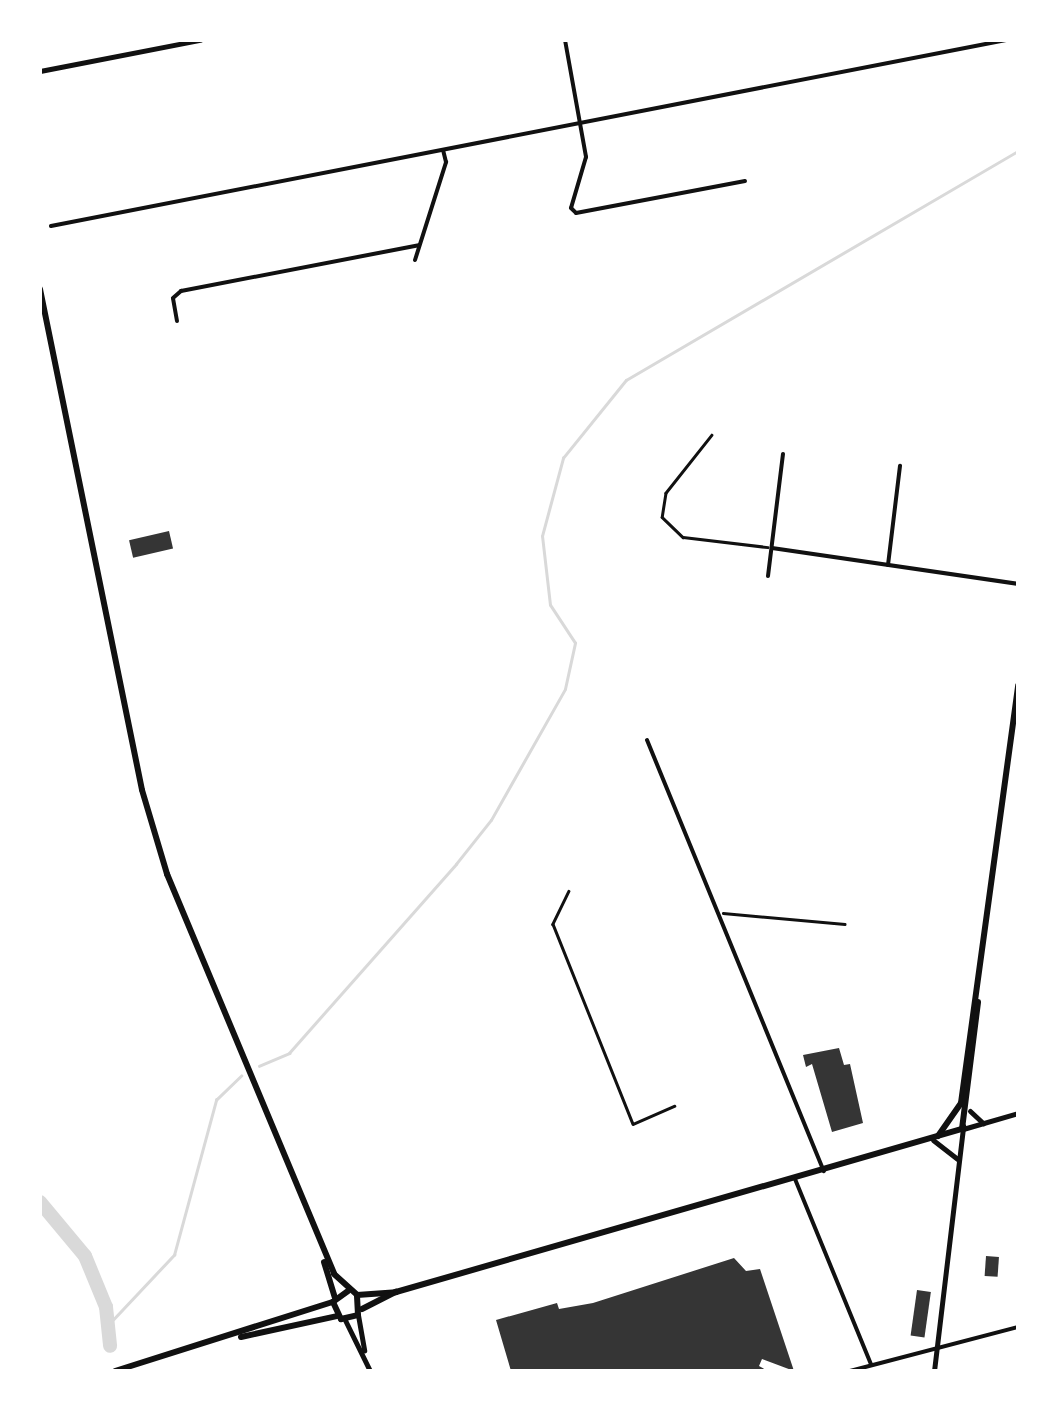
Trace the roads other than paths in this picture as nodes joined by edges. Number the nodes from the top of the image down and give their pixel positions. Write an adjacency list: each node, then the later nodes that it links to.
1 (200, 40): 4 (street)
2 (565, 40): 5 (street)
3 (1006, 40): 5 (street)
4 (40, 71)
5 (582, 122): 6 (street); 7 (street)
6 (443, 149): 8 (street); 9 (street)
7 (745, 181)
8 (50, 226)
9 (419, 245): 10 (street); 12 (street)
10 (415, 260)
11 (40, 289): 31 (main road)
12 (177, 321)
13 (784, 454): 15 (street)
14 (900, 466): 16 (street)
15 (772, 548): 16 (street); 17 (street)
16 (888, 564): 18 (street)
17 (768, 576)
18 (1018, 584)
19 (1018, 685): 21 (main road)
20 (647, 740): 29 (street)
21 (978, 1002): 22 (main road); 23 (main road)
22 (962, 1103): 26 (street); 27 (main road)
23 (970, 1111): 25 (street); 26 (main road)
24 (1018, 1113): 25 (street)
25 (983, 1123): 26 (street)
26 (962, 1129): 27 (main road); 28 (street)
27 (934, 1140): 28 (street); 29 (main road)
28 (958, 1162): 39 (street)
29 (824, 1171): 30 (main road)
30 (795, 1178): 32 (main road); 41 (street)
31 (316, 1237): 33 (main road); 34 (main road)
32 (396, 1292): 33 (main road); 35 (main road)
33 (353, 1293): 34 (main road); 35 (main road)
34 (334, 1300): 36 (main road); 38 (main road)
35 (360, 1312): 36 (main road); 40 (street)
36 (341, 1318): 38 (main road); 40 (street)
37 (1018, 1328): 39 (street)
38 (220, 1342): 42 (main road)
39 (936, 1349): 41 (street); 45 (street)
40 (365, 1358): 43 (street)
41 (872, 1364): 44 (street)
42 (118, 1370)
43 (370, 1371)
44 (850, 1371)
45 (934, 1371)

